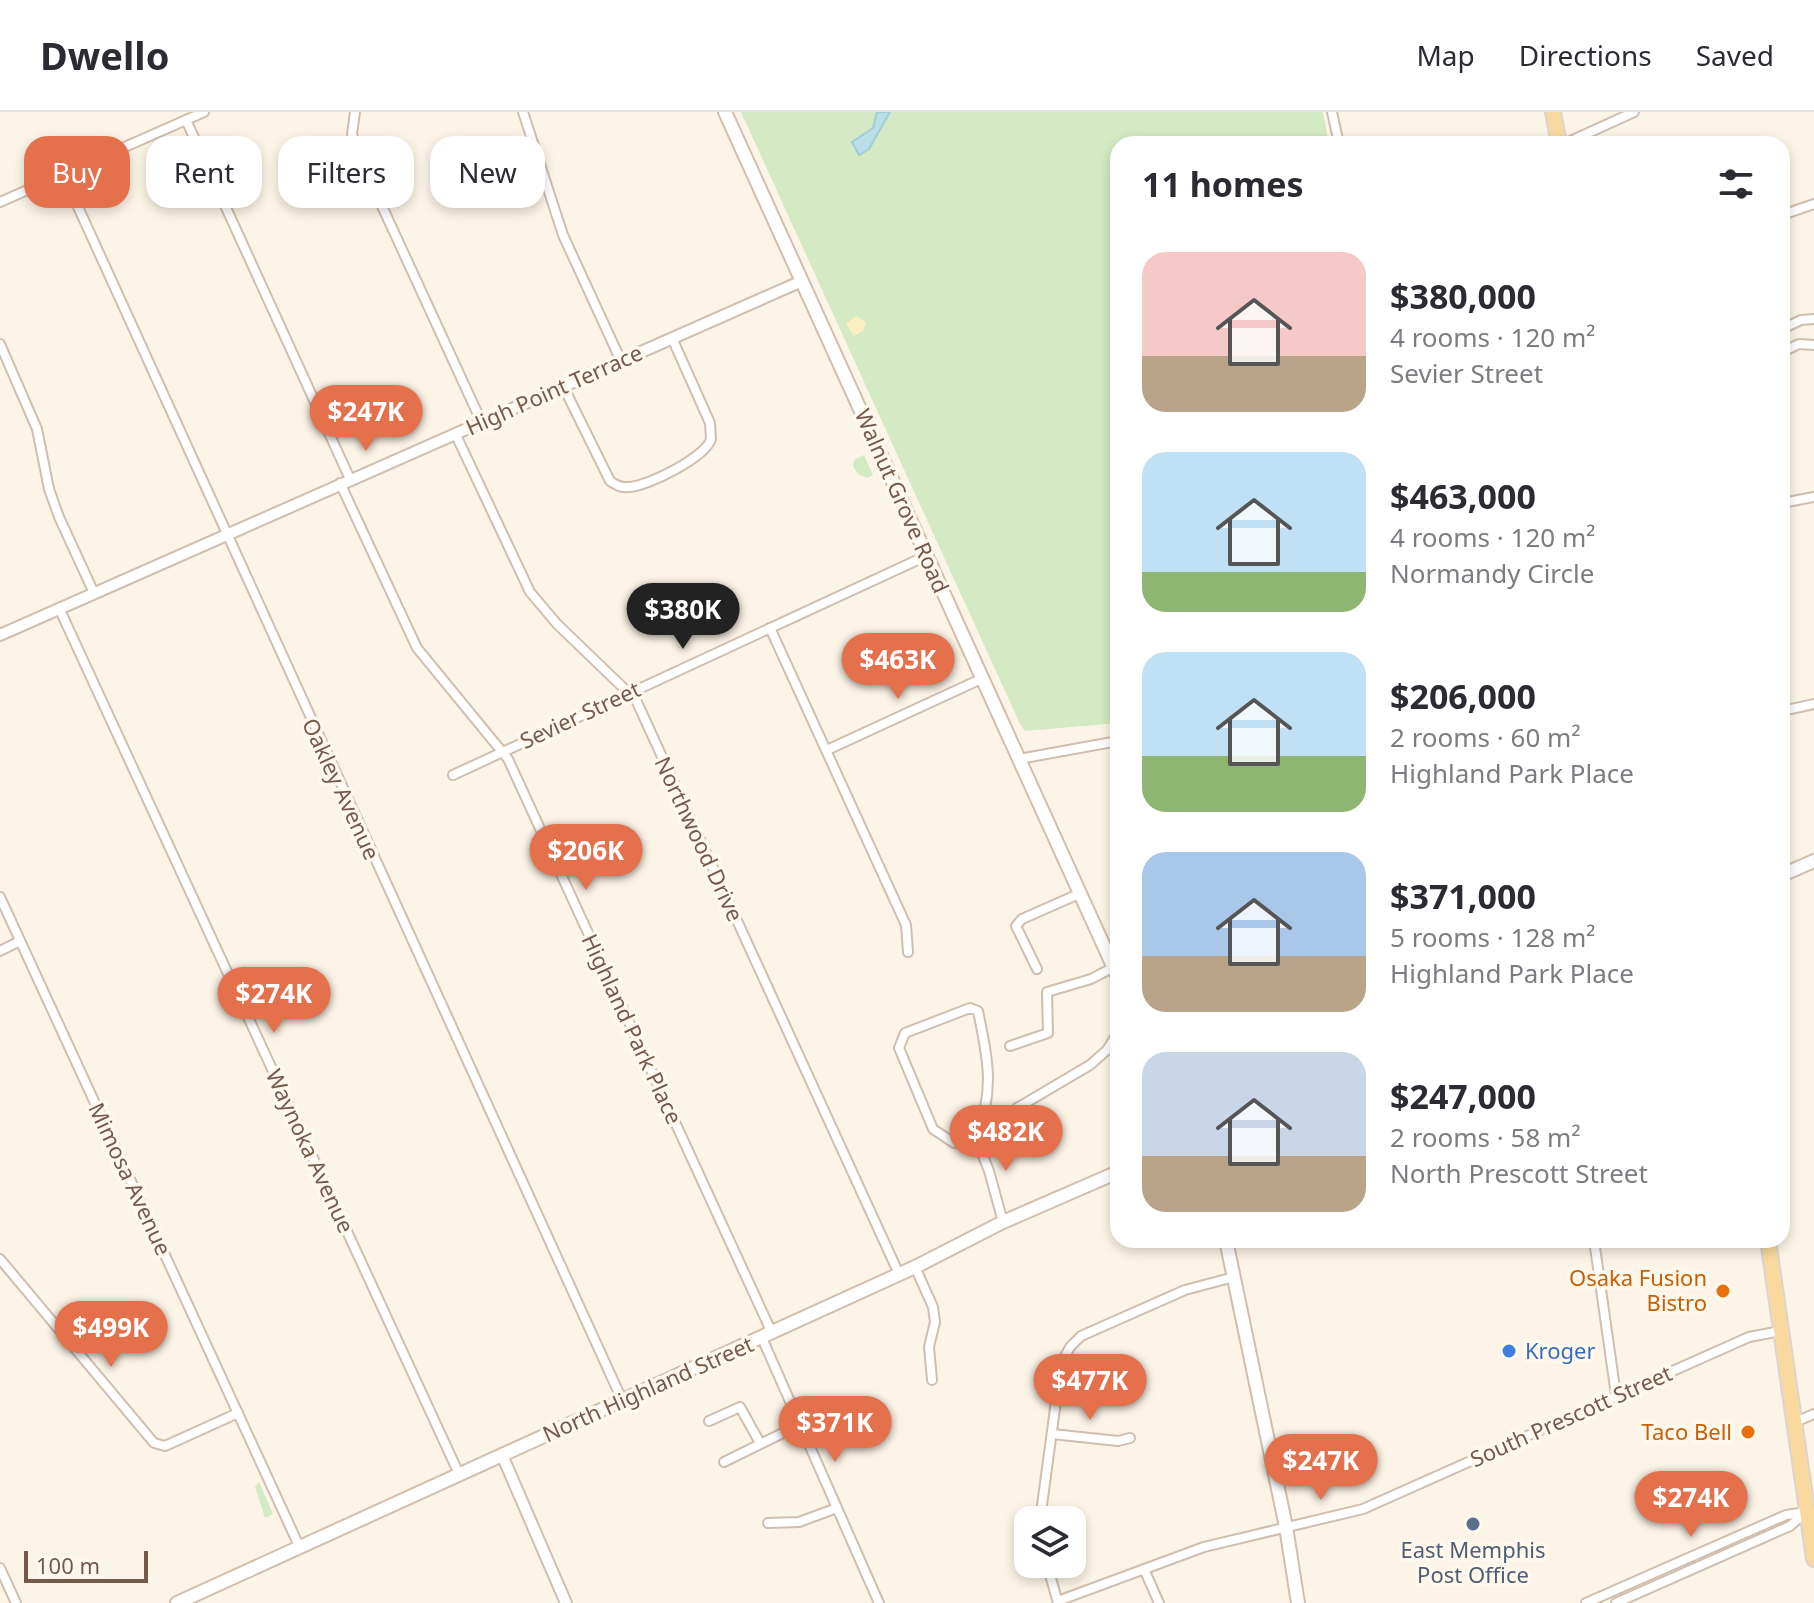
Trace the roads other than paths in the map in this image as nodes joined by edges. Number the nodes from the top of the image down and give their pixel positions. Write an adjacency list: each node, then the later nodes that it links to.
1 (204, 112): 8 (street)
2 (355, 112): 27 (street)
3 (523, 112): 25 (street)
4 (725, 112): 18 (main road, Walnut Grove Road)
5 (1332, 112): 9 (street)
6 (1553, 112): 10 (main road)
7 (1634, 112): 11 (street)
8 (186, 120): 12 (street); 29 (street, Highland Park Place)
9 (1337, 136)
10 (1559, 136)
11 (1579, 136)
12 (130, 145)
13 (24, 191): 14 (street)
14 (0, 202)
15 (1814, 204): 17 (street)
16 (79, 208): 32 (street, Oakley Avenue)
17 (1790, 212)
18 (802, 281): 21 (street, High Point Terrace); 33 (main road, Walnut Grove Road)
19 (1814, 319): 20 (street)
20 (1790, 325)
21 (672, 338): 25 (street, High Point Terrace); 26 (street)
22 (0, 344): 34 (street)
23 (1814, 345): 24 (street)
24 (1790, 348)
25 (621, 361): 26 (street, High Point Terrace)
26 (563, 386): 27 (street, High Point Terrace)
27 (481, 421): 28 (street, High Point Terrace)
28 (455, 433): 29 (street, High Point Terrace); 39 (street, Northwood Drive)
29 (345, 481): 32 (street, High Point Terrace); 44 (street, Highland Park Place)
30 (1814, 497): 31 (street)
31 (1790, 502)
32 (229, 533): 34 (street, High Point Terrace); 74 (street, Oakley Avenue)
33 (926, 556): 36 (street, Sevier Street); 38 (main road, Walnut Grove Road)
34 (94, 593): 35 (street, High Point Terrace)
35 (59, 608): 37 (street, High Point Terrace); 85 (street, Waynoka Avenue)
36 (770, 628): 39 (street, Sevier Street); 43 (street)
37 (0, 635)
38 (981, 679): 43 (street); 45 (main road, Walnut Grove Road)
39 (629, 693): 44 (street, Sevier Street); 68 (street, Northwood Drive)
40 (1814, 704): 41 (street)
41 (1790, 709)
42 (1110, 742): 45 (street)
43 (827, 750): 53 (street)
44 (503, 751): 46 (street, Sevier Street); 71 (street, Highland Park Place)
45 (1019, 759): 49 (main road, Walnut Grove Road)
46 (453, 775)
47 (1814, 861): 48 (main road)
48 (1790, 872)
49 (1081, 893): 54 (main road, Walnut Grove Road); 55 (street)
50 (0, 897): 51 (street, Mimosa Avenue)
51 (20, 941): 52 (street); 75 (street, Mimosa Avenue)
52 (0, 951)
53 (908, 952)
54 (1110, 958)
55 (1037, 969)
56 (1110, 974): 58 (street)
57 (1110, 1045): 59 (street)
58 (1010, 1046)
59 (1017, 1108)
60 (976, 1138): 60 (street); 62 (street)
61 (1110, 1175): 62 (main road, North Highland Street)
62 (1003, 1222): 67 (main road, North Highland Street)
63 (1228, 1248): 69 (main road)
64 (1595, 1248): 73 (street)
65 (1769, 1248): 70 (main road)
66 (0, 1259): 75 (street)
67 (915, 1267): 68 (main road, North Highland Street); 72 (street)
68 (899, 1274): 71 (main road, North Highland Street)
69 (1234, 1277): 80 (street); 90 (main road)
70 (1781, 1331): 73 (street, South Prescott Street); 78 (main road)
71 (767, 1336): 74 (main road, North Highland Street); 79 (street, Highland Park Place)
72 (932, 1380)
73 (1616, 1395): 90 (street, South Prescott Street)
74 (623, 1402): 83 (main road, North Highland Street)
75 (238, 1413): 91 (street, Mimosa Avenue)
76 (1814, 1414): 78 (street)
77 (709, 1421): 82 (street)
78 (1795, 1422): 88 (main road)
79 (801, 1424): 82 (street); 87 (street, Highland Park Place)
80 (1052, 1434): 81 (street); 86 (street)
81 (1130, 1438)
82 (760, 1443): 84 (street)
83 (502, 1455): 85 (main road, North Highland Street); 99 (street)
84 (724, 1462)
85 (460, 1476): 91 (main road, North Highland Street)
86 (1042, 1506)
87 (837, 1508): 89 (street); 100 (street, Highland Park Place)
88 (1806, 1512): 92 (main road); 103 (street); 104 (street)
89 (768, 1523)
90 (1286, 1527): 94 (street, South Prescott Street); 102 (main road)
91 (300, 1548): 98 (main road, North Highland Street)
92 (1814, 1556)
93 (0, 1568): 97 (street)
94 (1144, 1569): 96 (street, South Prescott Street); 101 (street)
95 (1051, 1578): 96 (street)
96 (1058, 1602)
97 (16, 1603)
98 (177, 1603)
99 (566, 1603)
100 (879, 1603)
101 (1159, 1603)
102 (1298, 1603)
103 (1586, 1603)
104 (1616, 1603)

